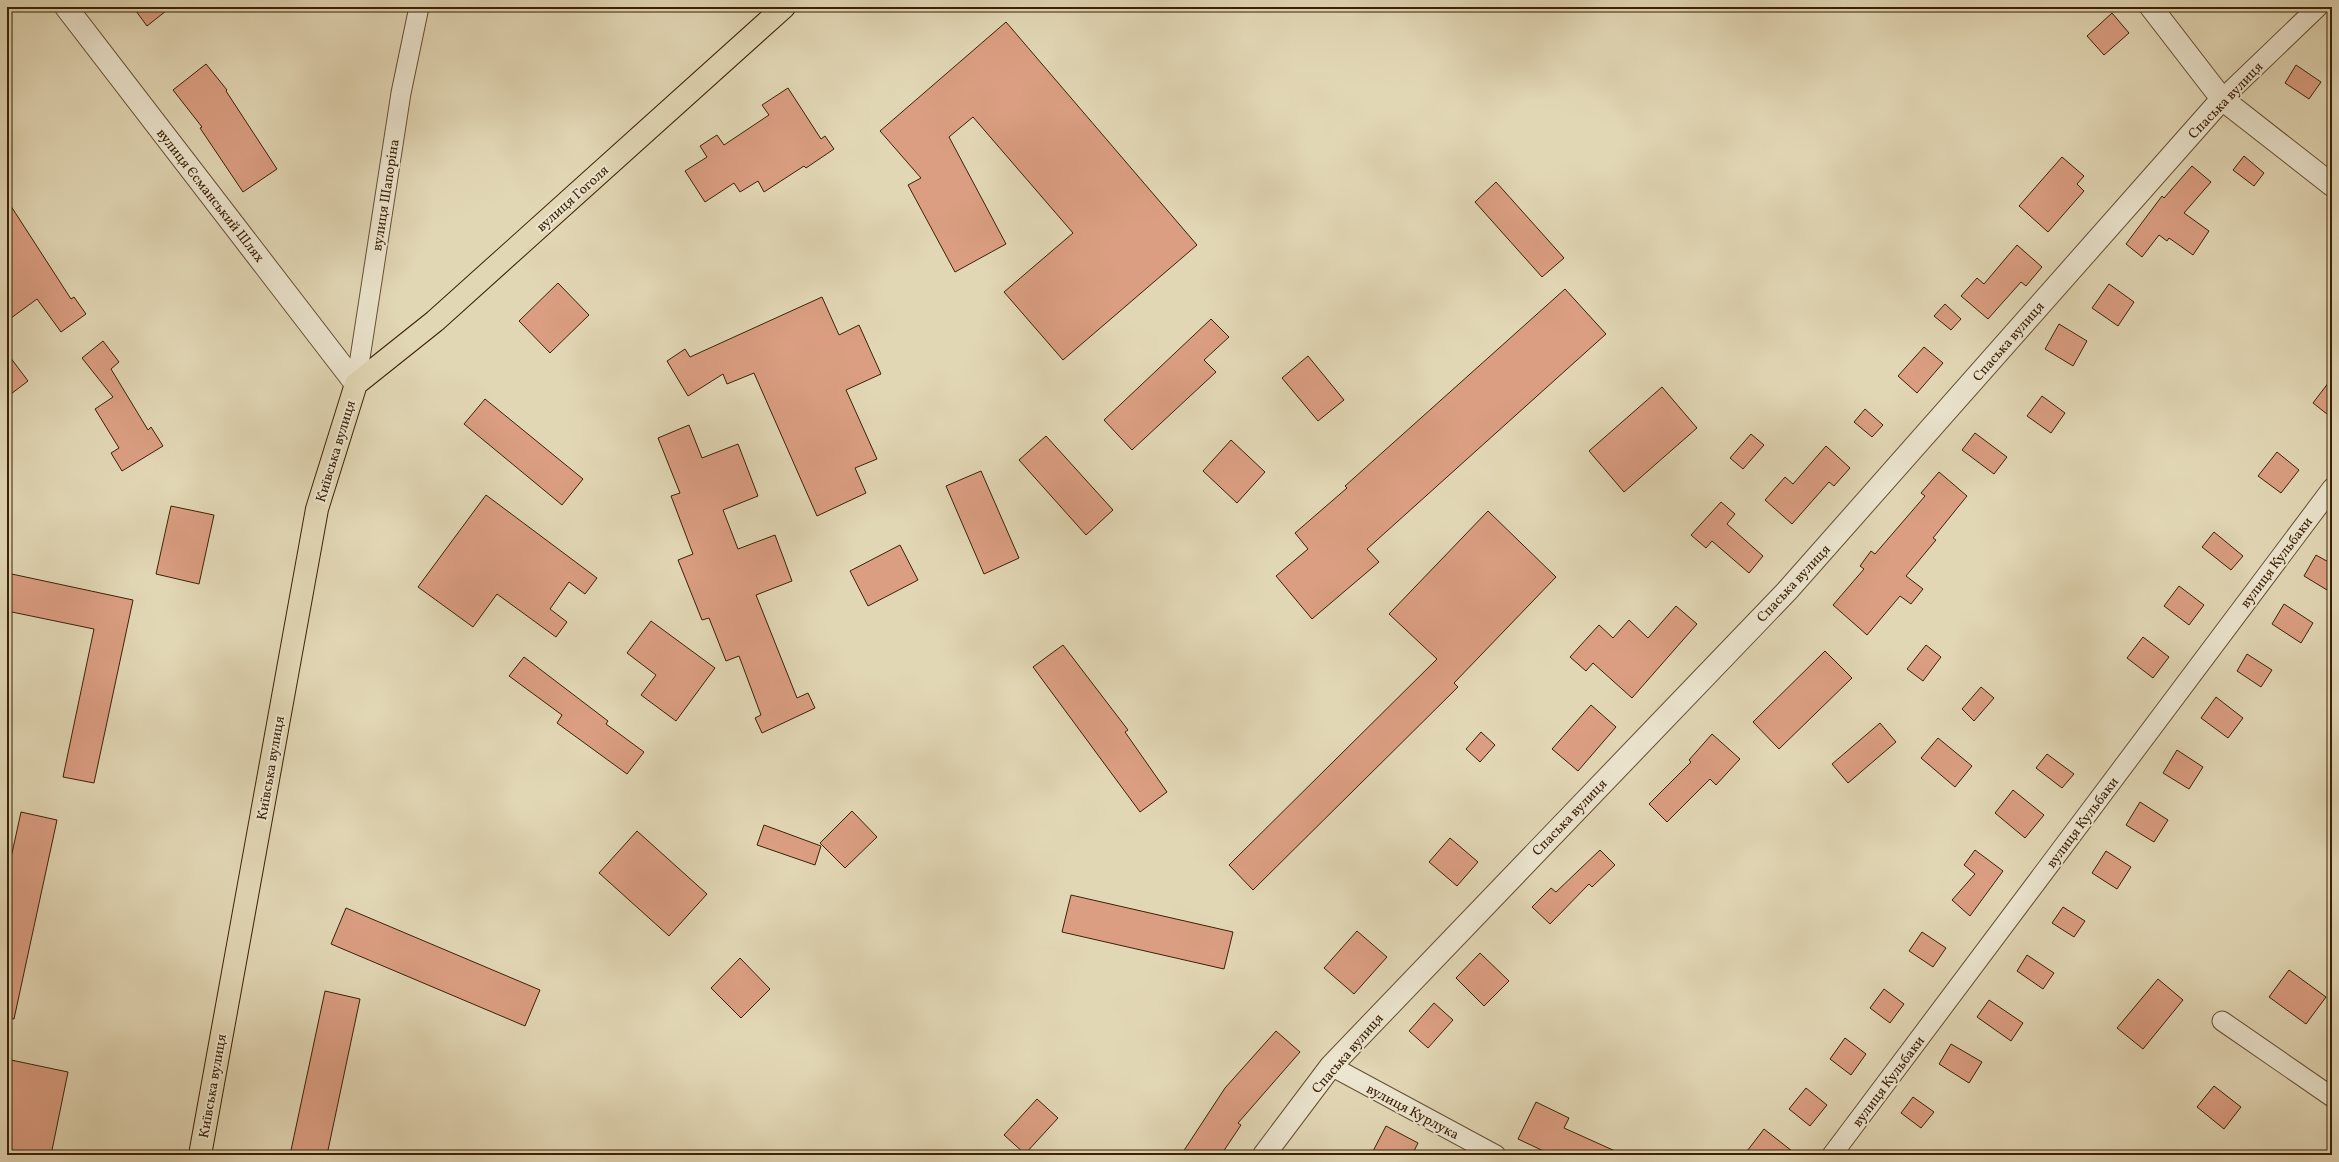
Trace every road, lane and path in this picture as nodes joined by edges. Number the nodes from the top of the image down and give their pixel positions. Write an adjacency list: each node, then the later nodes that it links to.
1 (66, 7): 8 (street, вулиця Єсманський Шлях)
2 (419, 7): 8 (street, вулиця Шапоріна)
3 (784, 7): 8 (main road, вулиця Гоголя)
4 (2151, 7): 6 (street)
5 (2318, 7): 6 (street, Спаська вулиця)
6 (2222, 99): 7 (street); 11 (street, Спаська вулиця)
7 (2332, 185)
8 (356, 384): 13 (main road, Київська вулиця)
9 (2332, 488): 16 (street, вулиця Кульбаки)
10 (2222, 1021): 12 (street)
11 (1331, 1066): 14 (street, Спаська вулиця); 15 (street, вулиця Курлука)
12 (2332, 1097)
13 (200, 1155)
14 (1264, 1155)
15 (1496, 1155)
16 (1832, 1155)

